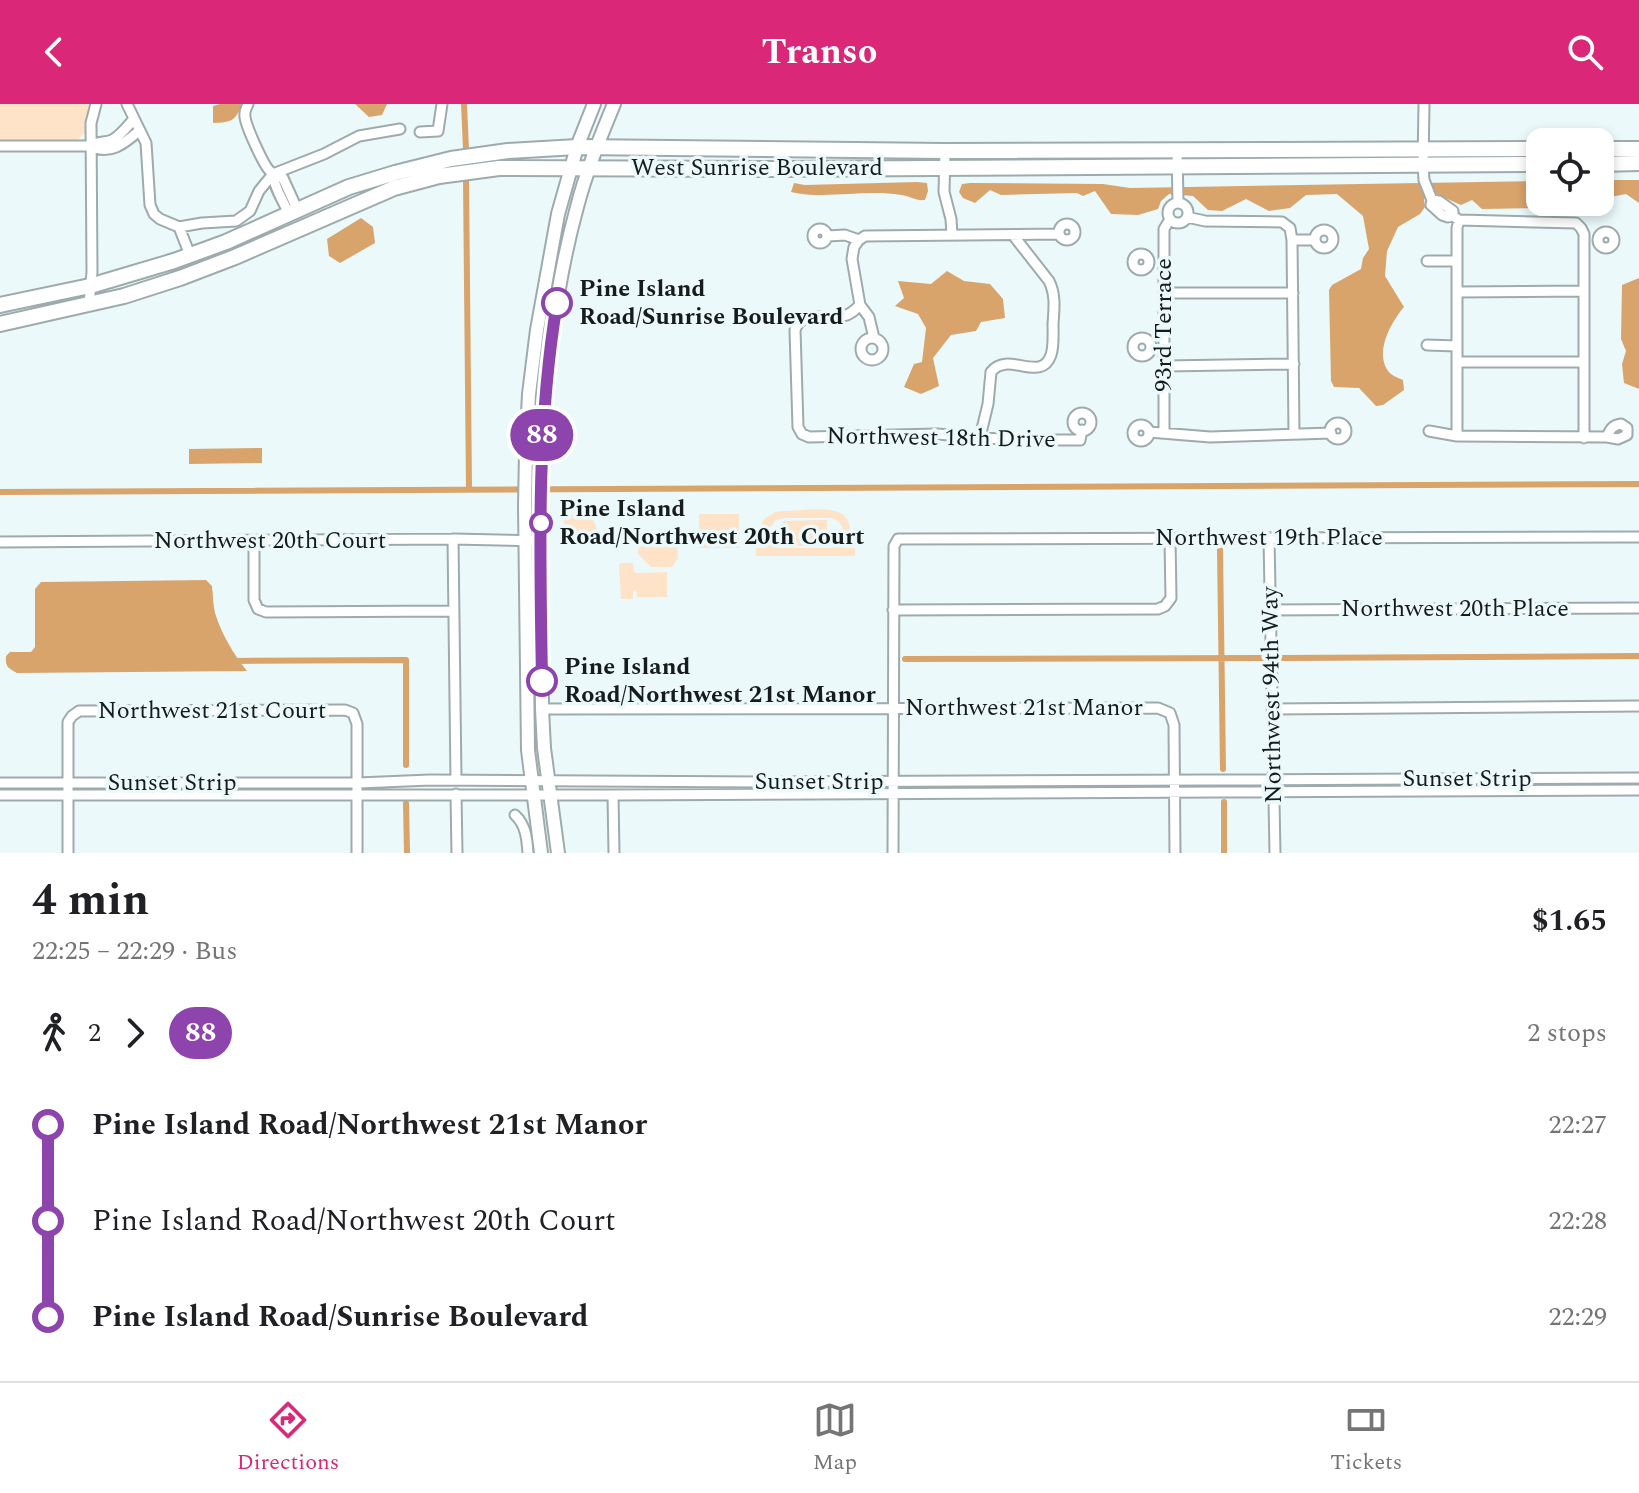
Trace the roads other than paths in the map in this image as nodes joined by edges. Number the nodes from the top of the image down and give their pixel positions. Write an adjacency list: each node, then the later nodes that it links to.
1 (96, 104): 13 (street)
2 (127, 104): 8 (street)
3 (248, 104): 29 (street)
4 (442, 104): 11 (street)
5 (594, 104): 14 (main road)
6 (614, 104): 15 (main road)
7 (1424, 104): 17 (street)
8 (133, 120): 10 (street); 13 (street)
9 (400, 129): 29 (street)
10 (139, 131): 13 (street); 36 (street)
11 (420, 132)
12 (0, 146): 13 (street)
13 (91, 146): 51 (street)
14 (577, 147): 15 (highway, West Sunrise Boulevard); 25 (main road); 32 (highway, West Sunrise Boulevard)
15 (597, 147): 21 (highway, West Sunrise Boulevard); 26 (main road)
16 (1177, 149): 17 (highway, West Sunrise Boulevard); 21 (highway, West Sunrise Boulevard); 30 (street)
17 (1423, 149): 18 (highway, West Sunrise Boulevard); 28 (street)
18 (1526, 149)
19 (1614, 149): 20 (highway)
20 (1639, 149)
21 (945, 151): 27 (street)
22 (1639, 163): 23 (highway)
23 (1614, 164)
24 (1526, 165): 28 (highway, West Sunrise Boulevard)
25 (570, 168): 26 (highway, West Sunrise Boulevard); 56 (highway, West Sunrise Boulevard); 83 (main road)
26 (589, 168): 27 (highway, West Sunrise Boulevard); 85 (main road)
27 (945, 168): 30 (highway, West Sunrise Boulevard); 38 (street)
28 (1424, 172): 30 (highway, West Sunrise Boulevard); 34 (street)
29 (273, 174): 32 (street); 36 (street)
30 (1177, 174): 31 (street)
31 (1178, 200): 33 (street); 35 (street)
32 (294, 213): 46 (highway, West Sunrise Boulevard)
33 (1187, 217): 35 (street); 42 (street)
34 (1456, 218): 44 (street); 48 (street)
35 (1170, 219): 50 (street, 93rd Terrace)
36 (179, 227): 46 (street)
37 (1059, 234): 39 (street)
38 (952, 235): 39 (street); 41 (street)
39 (1013, 235): 76 (street)
40 (828, 236): 41 (street)
41 (859, 240): 58 (street)
42 (1292, 240): 43 (street); 55 (street)
43 (1315, 240)
44 (1584, 242): 45 (street); 52 (street)
45 (1598, 242)
46 (190, 255): 51 (highway, West Sunrise Boulevard)
47 (1427, 261): 48 (street)
48 (1457, 261): 53 (street)
49 (1148, 262): 50 (street)
50 (1165, 262): 54 (street, 93rd Terrace)
51 (90, 286): 56 (street); 57 (highway, West Sunrise Boulevard)
52 (1583, 291): 53 (street); 66 (street)
53 (1457, 292): 62 (street)
54 (1165, 293): 55 (street); 64 (street, 93rd Terrace)
55 (1293, 293): 67 (street)
56 (89, 304): 59 (highway, West Sunrise Boulevard)
57 (0, 305)
58 (860, 305): 60 (street); 76 (street, Northwest 18th Drive)
59 (0, 324)
60 (874, 338)
61 (1427, 345): 62 (street)
62 (1457, 346): 65 (street)
63 (1151, 347): 64 (street)
64 (1165, 347): 68 (street, 93rd Terrace)
65 (1457, 362): 66 (street); 75 (street)
66 (1583, 362): 78 (street)
67 (1294, 364): 68 (street); 73 (street)
68 (1165, 366): 71 (street, 93rd Terrace)
69 (1429, 431): 75 (street)
70 (1149, 432): 71 (street)
71 (1164, 433): 73 (street)
72 (1331, 433): 73 (street)
73 (1294, 434)
74 (1081, 435): 76 (street, Northwest 18th Drive)
75 (1457, 436): 78 (street)
76 (980, 437)
77 (1607, 437): 78 (street)
78 (1584, 438)
79 (1639, 537): 80 (street, Northwest 19th Place)
80 (1269, 538): 82 (street, Northwest 19th Place); 89 (street, Northwest 94th Way)
81 (453, 539): 83 (street, Northwest 20th Court); 84 (street, Northwest 20th Court); 90 (street)
82 (1170, 539): 88 (street); 88 (street, Northwest 19th Place)
83 (526, 540): 85 (street, Northwest 20th Court); 103 (main road)
84 (254, 541): 86 (street, Northwest 20th Court); 90 (street)
85 (541, 541): 93 (main road)
86 (0, 542)
87 (1639, 608): 89 (street, Northwest 20th Place)
88 (893, 610): 92 (street)
89 (1270, 610): 94 (street, Northwest 94th Way)
90 (453, 611): 96 (street)
91 (1639, 706): 94 (street)
92 (892, 708): 93 (street, Northwest 21st Manor); 97 (street, Northwest 21st Manor); 99 (street)
93 (542, 709): 104 (main road)
94 (1273, 709): 98 (street, Northwest 94th Way)
95 (1639, 778): 98 (street, Sunset Strip)
96 (456, 780): 102 (street, Sunset Strip); 103 (street, Sunset Strip)
97 (1174, 780): 98 (street, Sunset Strip); 99 (street, Sunset Strip); 107 (street)
98 (1274, 780): 106 (street, Northwest 94th Way)
99 (893, 781): 104 (street, Sunset Strip); 108 (street)
100 (0, 783): 101 (street, Sunset Strip)
101 (68, 783): 102 (street, Sunset Strip); 102 (street, Northwest 21st Court); 112 (street)
102 (358, 783): 109 (street)
103 (532, 788): 104 (street, Sunset Strip); 110 (street, Sunset Strip); 119 (main road)
104 (549, 788): 113 (street, Sunset Strip); 120 (main road)
105 (1639, 790): 106 (street, Sunset Strip)
106 (1274, 791): 107 (street, Sunset Strip); 124 (street, Northwest 94th Way)
107 (1174, 792): 108 (street, Sunset Strip); 123 (street)
108 (893, 793): 113 (street, Sunset Strip); 122 (street)
109 (358, 794): 110 (street, Sunset Strip); 112 (street, Sunset Strip); 116 (street)
110 (456, 794): 117 (street)
111 (0, 795): 112 (street, Sunset Strip)
112 (67, 795): 115 (street)
113 (613, 795): 121 (street)
114 (515, 815): 118 (street)
115 (68, 853)
116 (357, 853)
117 (457, 853)
118 (528, 853)
119 (541, 853)
120 (558, 853)
121 (614, 853)
122 (893, 853)
123 (1175, 853)
124 (1275, 853)

